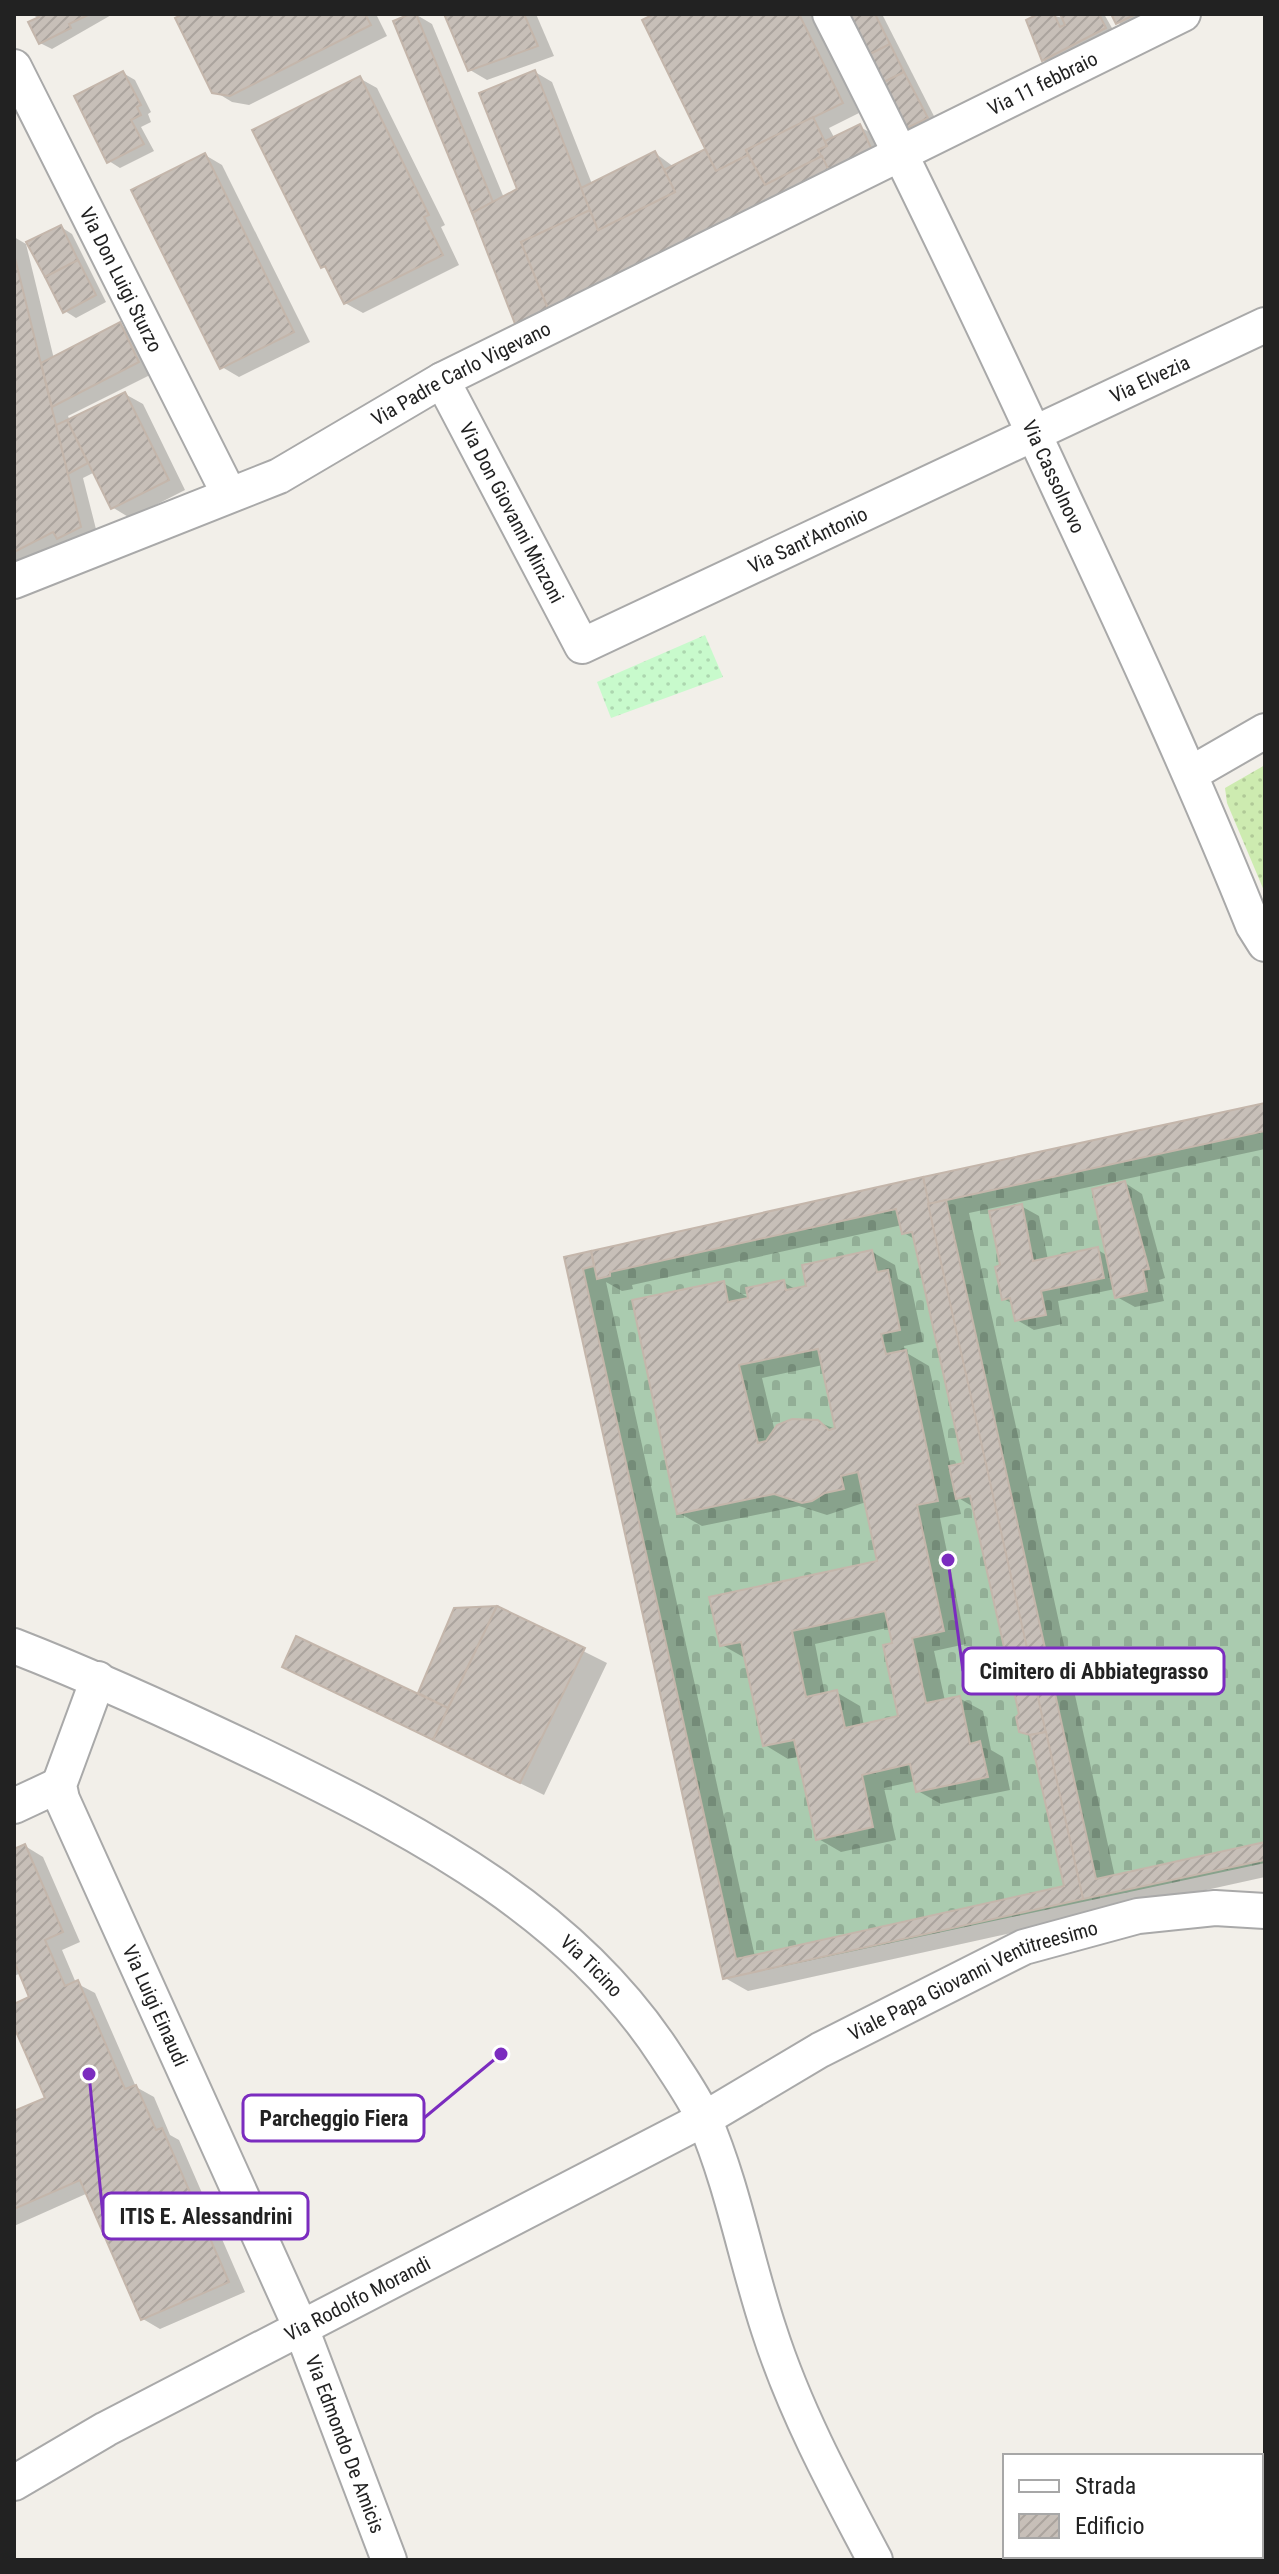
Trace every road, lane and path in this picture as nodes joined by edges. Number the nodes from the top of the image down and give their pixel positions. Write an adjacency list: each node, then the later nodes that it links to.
1 (830, 14): 4 (street, Via Cassolnovo)
2 (1183, 14): 4 (street, Via 11 febbraio)
3 (14, 67): 8 (street, Via Don Luigi Sturzo)
4 (902, 156): 6 (street, Via Padre Carlo Vigevano); 7 (street, Via Cassolnovo)
5 (1265, 325): 7 (street, Via Elvezia)
6 (442, 380): 8 (street, Via Padre Carlo Vigevano); 10 (street, Via Don Giovanni Minzoni)
7 (1034, 434): 10 (street, Via Sant'Antonio); 12 (street, Via Cassolnovo)
8 (229, 494): 9 (street, Via Padre Carlo Vigevano)
9 (14, 581)
10 (582, 646)
11 (1265, 731): 12 (street)
12 (1192, 773): 13 (street, Via Cassolnovo)
13 (1265, 944)
14 (14, 1646): 15 (street, Via Ticino)
15 (98, 1679): 16 (street); 19 (street, Via Ticino)
16 (59, 1785): 17 (street); 20 (street, Via Luigi Einaudi)
17 (14, 1806)
18 (1265, 1911): 19 (street, Viale Papa Giovanni Ventitreesimo)
19 (704, 2119): 20 (street, Via Rodolfo Morandi); 23 (street, Via Ticino)
20 (301, 2328): 21 (street, Via Rodolfo Morandi); 22 (street, Via Edmondo De Amicis)
21 (14, 2483)
22 (389, 2560)
23 (875, 2560)

